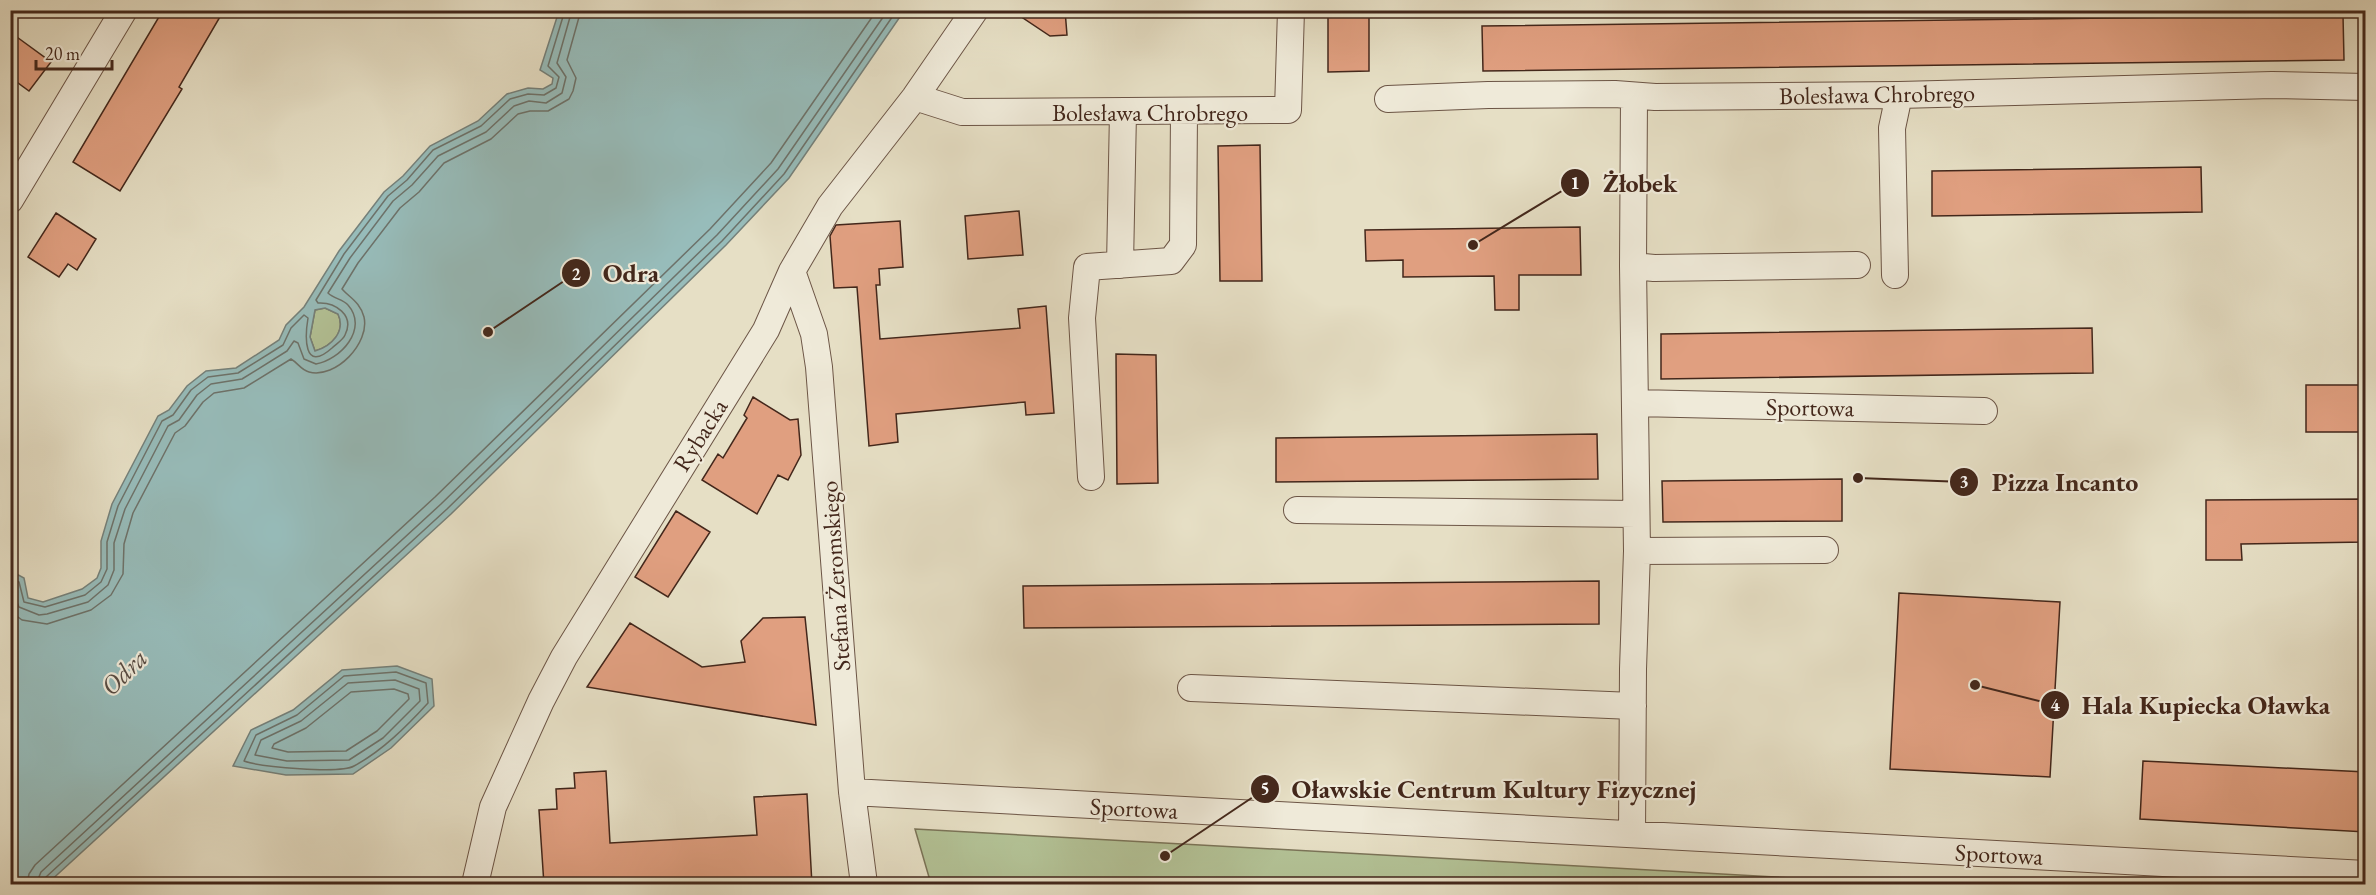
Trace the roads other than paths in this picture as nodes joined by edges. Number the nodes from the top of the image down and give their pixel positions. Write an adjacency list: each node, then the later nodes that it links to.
1 (124, 10): 11 (street)
2 (975, 10): 6 (street, Rybacka)
3 (1291, 10): 10 (street, Bolesława Chrobrego)
4 (2366, 87): 5 (street, Bolesława Chrobrego)
5 (1899, 95): 7 (street, Bolesława Chrobrego); 16 (street)
6 (915, 97): 9 (street, Bolesława Chrobrego); 15 (street, Rybacka)
7 (1634, 97): 8 (street, Bolesława Chrobrego); 14 (street)
8 (1388, 99)
9 (1123, 112): 10 (street, Bolesława Chrobrego); 12 (street)
10 (1184, 112): 12 (street)
11 (10, 200)
12 (1120, 265): 19 (street)
13 (1857, 265): 14 (street)
14 (1633, 266): 17 (street)
15 (792, 271): 26 (street, Stefana Żeromskiego); 29 (street, Rybacka)
16 (1895, 275)
17 (1636, 403): 18 (street, Sportowa); 21 (street)
18 (1984, 411)
19 (1090, 477)
20 (1297, 510): 21 (street)
21 (1636, 514): 23 (street)
22 (1825, 550): 23 (street)
23 (1637, 551): 25 (street)
24 (1191, 688): 25 (street)
25 (1633, 706): 27 (street)
26 (852, 792): 27 (street, Sportowa); 30 (street, Stefana Żeromskiego)
27 (1632, 834): 28 (street, Sportowa)
28 (2366, 874)
29 (475, 885)
30 (864, 885)

